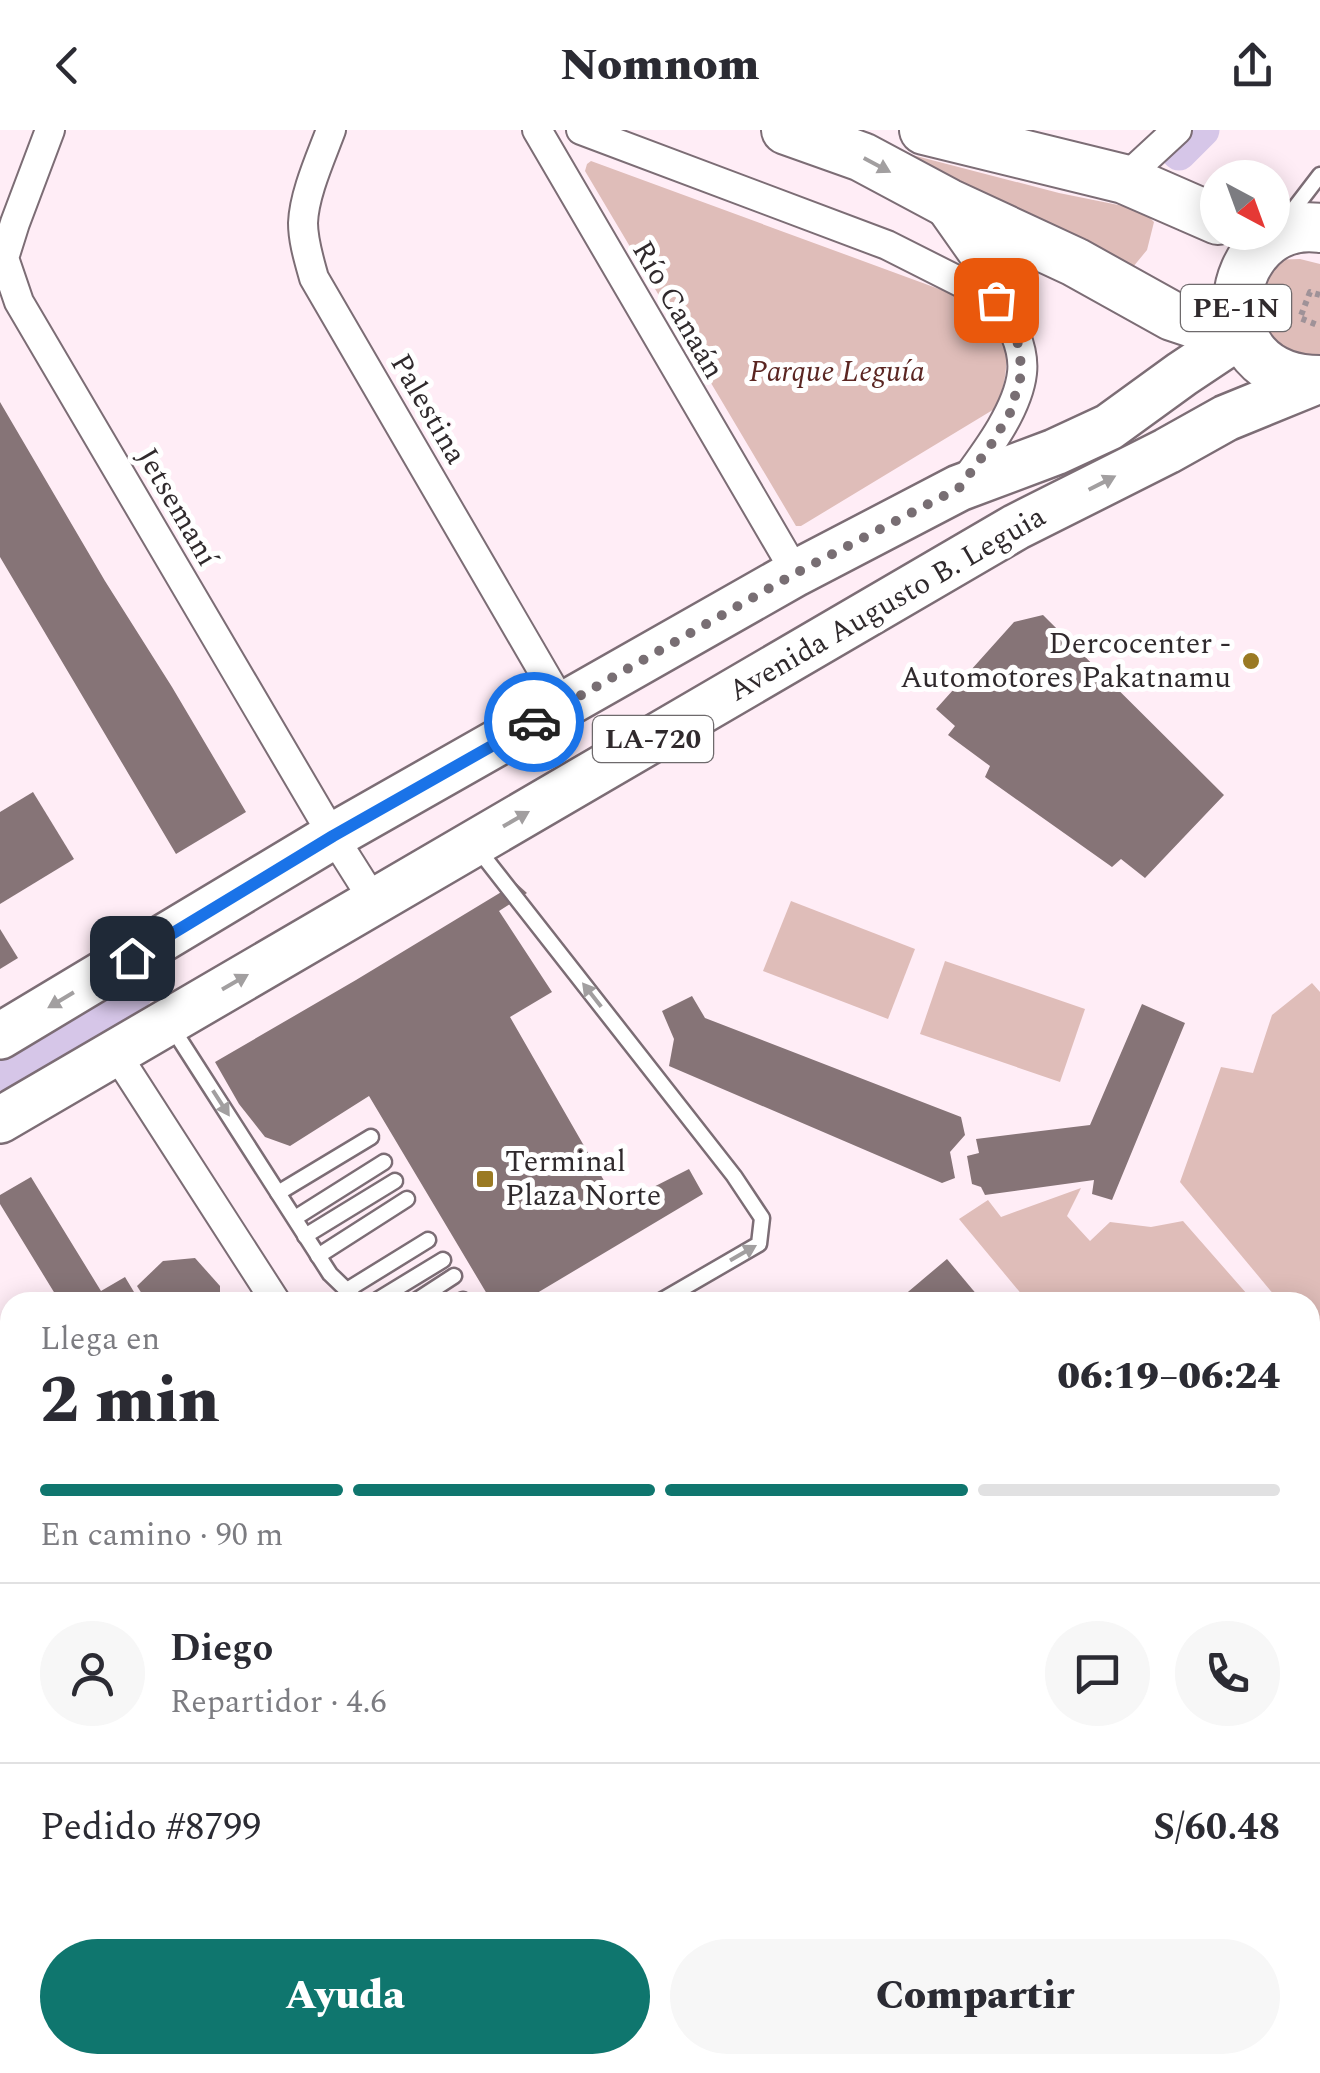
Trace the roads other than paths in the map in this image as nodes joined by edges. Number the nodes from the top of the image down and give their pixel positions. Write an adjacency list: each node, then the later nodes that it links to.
1 (50, 130): 14 (street, Jetsemaní)
2 (331, 130): 24 (street, Palestina)
3 (536, 130): 23 (street, Río Canaán)
4 (581, 130): 19 (street)
5 (786, 130): 11 (highway, PE-1N, one-way to 11)
6 (924, 130): 8 (highway)
7 (1177, 130): 10 (street)
8 (1000, 140): 10 (highway)
9 (1320, 176): 12 (lane)
10 (1124, 179): 13 (highway)
11 (948, 202): 19 (highway); 20 (highway, PE-1N)
12 (1290, 205)
13 (1200, 212)
14 (7, 220): 18 (street, Jetsemaní)
15 (1320, 228): 16 (highway, PE-1N)
16 (1290, 231)
17 (1253, 250): 20 (highway, PE-1N)
18 (2, 259): 25 (street, Jetsemaní)
19 (996, 300): 22 (street)
20 (1242, 334): 21 (highway, PE-1N); 22 (main road, Avenida Augusto B. Leguia / LA-720)
21 (1320, 381): 26 (main road, Avenida Augusto B. Leguia / LA-720, one-way to 21)
22 (959, 488): 23 (main road, Avenida Augusto B. Leguia / LA-720)
23 (796, 573): 24 (main road, Avenida Augusto B. Leguia / LA-720)
24 (563, 706): 25 (main road, Avenida Augusto B. Leguia / LA-720)
25 (333, 836): 27 (street, Jetsemaní); 28 (main road, Avenida Augusto B. Leguia / LA-720)
26 (474, 844): 27 (main road, Avenida Augusto B. Leguia / LA-720); 48 (lane, one-way to 26)
27 (374, 901): 29 (main road, Avenida Augusto B. Leguia / LA-720, one-way to 27)
28 (132, 958): 29 (main road); 30 (main road, Avenida Augusto B. Leguia / LA-720, one-way to 30)
29 (168, 1021): 31 (main road, Avenida Augusto B. Leguia / LA-720); 36 (lane, one-way to 36)
30 (0, 1036)
31 (115, 1052): 32 (main road, Avenida Augusto B. Leguia / LA-720); 45 (street)
32 (0, 1120)
33 (371, 1137): 36 (lane)
34 (384, 1162): 38 (lane)
35 (395, 1181): 39 (lane)
36 (278, 1193): 38 (lane)
37 (407, 1199): 41 (lane)
38 (294, 1218): 39 (lane)
39 (306, 1236): 41 (lane)
40 (428, 1240): 44 (lane)
41 (318, 1256): 44 (lane)
42 (443, 1260): 46 (lane)
43 (454, 1276): 47 (lane)
44 (347, 1290)
45 (270, 1292)
46 (390, 1292)
47 (429, 1292)
48 (676, 1292)

